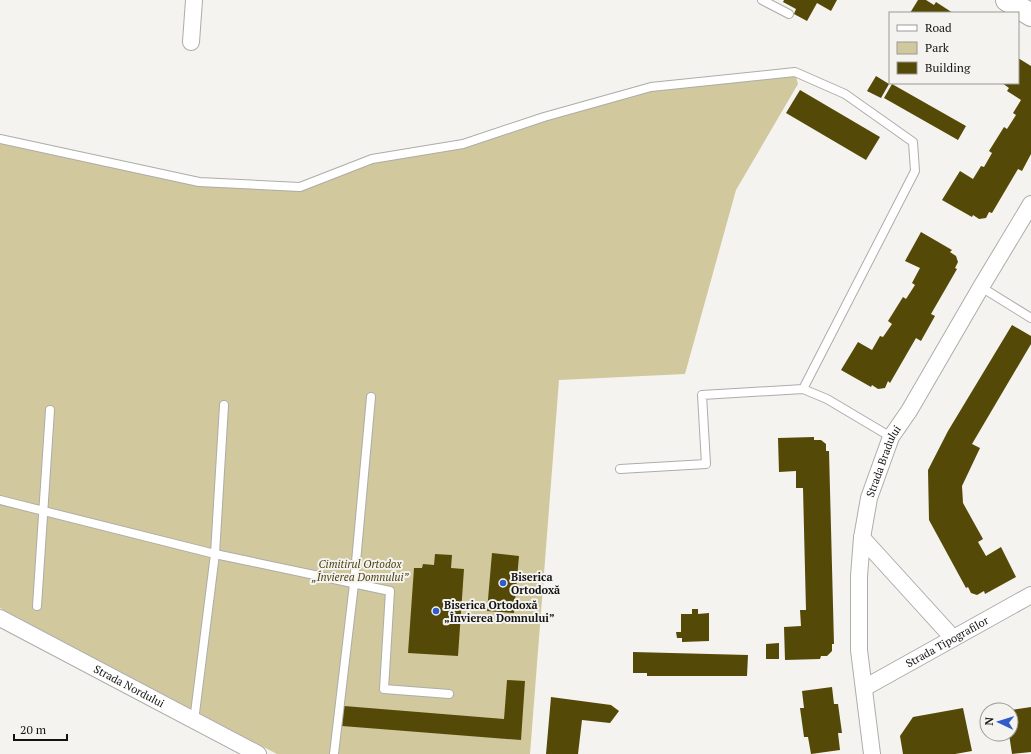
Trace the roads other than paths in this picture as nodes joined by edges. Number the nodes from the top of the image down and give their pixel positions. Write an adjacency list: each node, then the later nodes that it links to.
1 (194, 0): 6 (street)
2 (762, 0): 4 (lane)
3 (1007, 0): 5 (main road)
4 (789, 14)
5 (1031, 15)
6 (191, 42)
7 (0, 139): 11 (lane)
8 (1031, 204): 9 (street, Strada Bradului)
9 (981, 287): 10 (lane); 15 (street, Strada Bradului)
10 (1031, 318)
11 (803, 389): 15 (lane); 16 (lane)
12 (371, 397): 21 (lane)
13 (224, 405): 20 (lane)
14 (50, 410): 18 (lane)
15 (892, 437): 19 (street, Strada Bradului)
16 (620, 469)
17 (0, 500): 18 (lane)
18 (43, 510): 20 (lane); 23 (lane)
19 (862, 538): 25 (street); 26 (street, Strada Bradului)
20 (215, 554): 21 (lane); 28 (lane)
21 (354, 584): 27 (lane); 30 (lane)
22 (1031, 595): 25 (street, Strada Tipografilor)
23 (37, 606)
24 (0, 618): 28 (street, Strada Nordului)
25 (953, 638): 26 (street, Strada Tipografilor)
26 (864, 688): 31 (street, Strada Bradului)
27 (449, 694)
28 (194, 721): 29 (street, Strada Nordului)
29 (258, 754)
30 (334, 754)
31 (872, 754)

